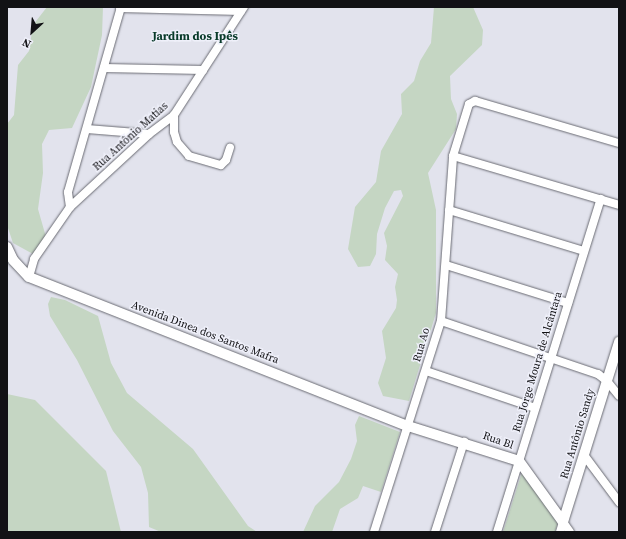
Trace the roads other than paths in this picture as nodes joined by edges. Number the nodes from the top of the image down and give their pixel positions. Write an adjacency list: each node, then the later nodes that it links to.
1 (120, 8): 2 (street); 3 (street)
2 (242, 9): 4 (street, Rua Antônio Matias)
3 (104, 68): 4 (street); 6 (street)
4 (203, 70): 5 (street, Rua Antônio Matias)
5 (174, 115): 7 (street, Rua Antônio Matias); 9 (street)
6 (87, 129): 7 (street); 13 (street)
7 (149, 134): 13 (street, Rua Antônio Matias)
8 (619, 143): 10 (street, Rua Ao)
9 (230, 148)
10 (453, 156): 11 (street); 14 (street, Rua Ao)
11 (601, 200): 12 (street); 16 (street, Rua Jorge Moura de Alcântara)
12 (619, 205)
13 (70, 207): 18 (street, Rua Antônio Matias)
14 (449, 210): 16 (street); 17 (street, Rua Ao)
15 (7, 247): 18 (street, Avenida Dinea dos Santos Mafra)
16 (584, 250): 19 (street, Rua Jorge Moura de Alcântara)
17 (446, 265): 19 (street); 20 (street, Rua Ao)
18 (29, 277): 27 (street, Avenida Dinea dos Santos Mafra)
19 (568, 303): 22 (street, Rua Jorge Moura de Alcântara)
20 (441, 321): 22 (street); 23 (street, Rua Ao)
21 (619, 342): 24 (street, Rua Antônio Sandy)
22 (551, 356): 24 (street); 26 (street, Rua Jorge Moura de Alcântara)
23 (426, 371): 26 (street); 27 (street, Rua Ao)
24 (607, 380): 25 (street); 29 (street, Rua Antônio Sandy)
25 (619, 396)
26 (535, 408): 30 (street, Rua Jorge Moura de Alcântara)
27 (408, 426): 28 (street, Rua Bl); 33 (street, Rua Ao)
28 (464, 442): 30 (street, Rua Bl); 34 (street)
29 (584, 454): 31 (street); 32 (street, Rua Antônio Sandy)
30 (519, 461): 32 (street, Rua Bl); 35 (street, Rua Jorge Moura de Alcântara)
31 (619, 502)
32 (561, 527): 36 (street, Rua Bl)
33 (374, 532)
34 (435, 532)
35 (497, 532)
36 (570, 532)

